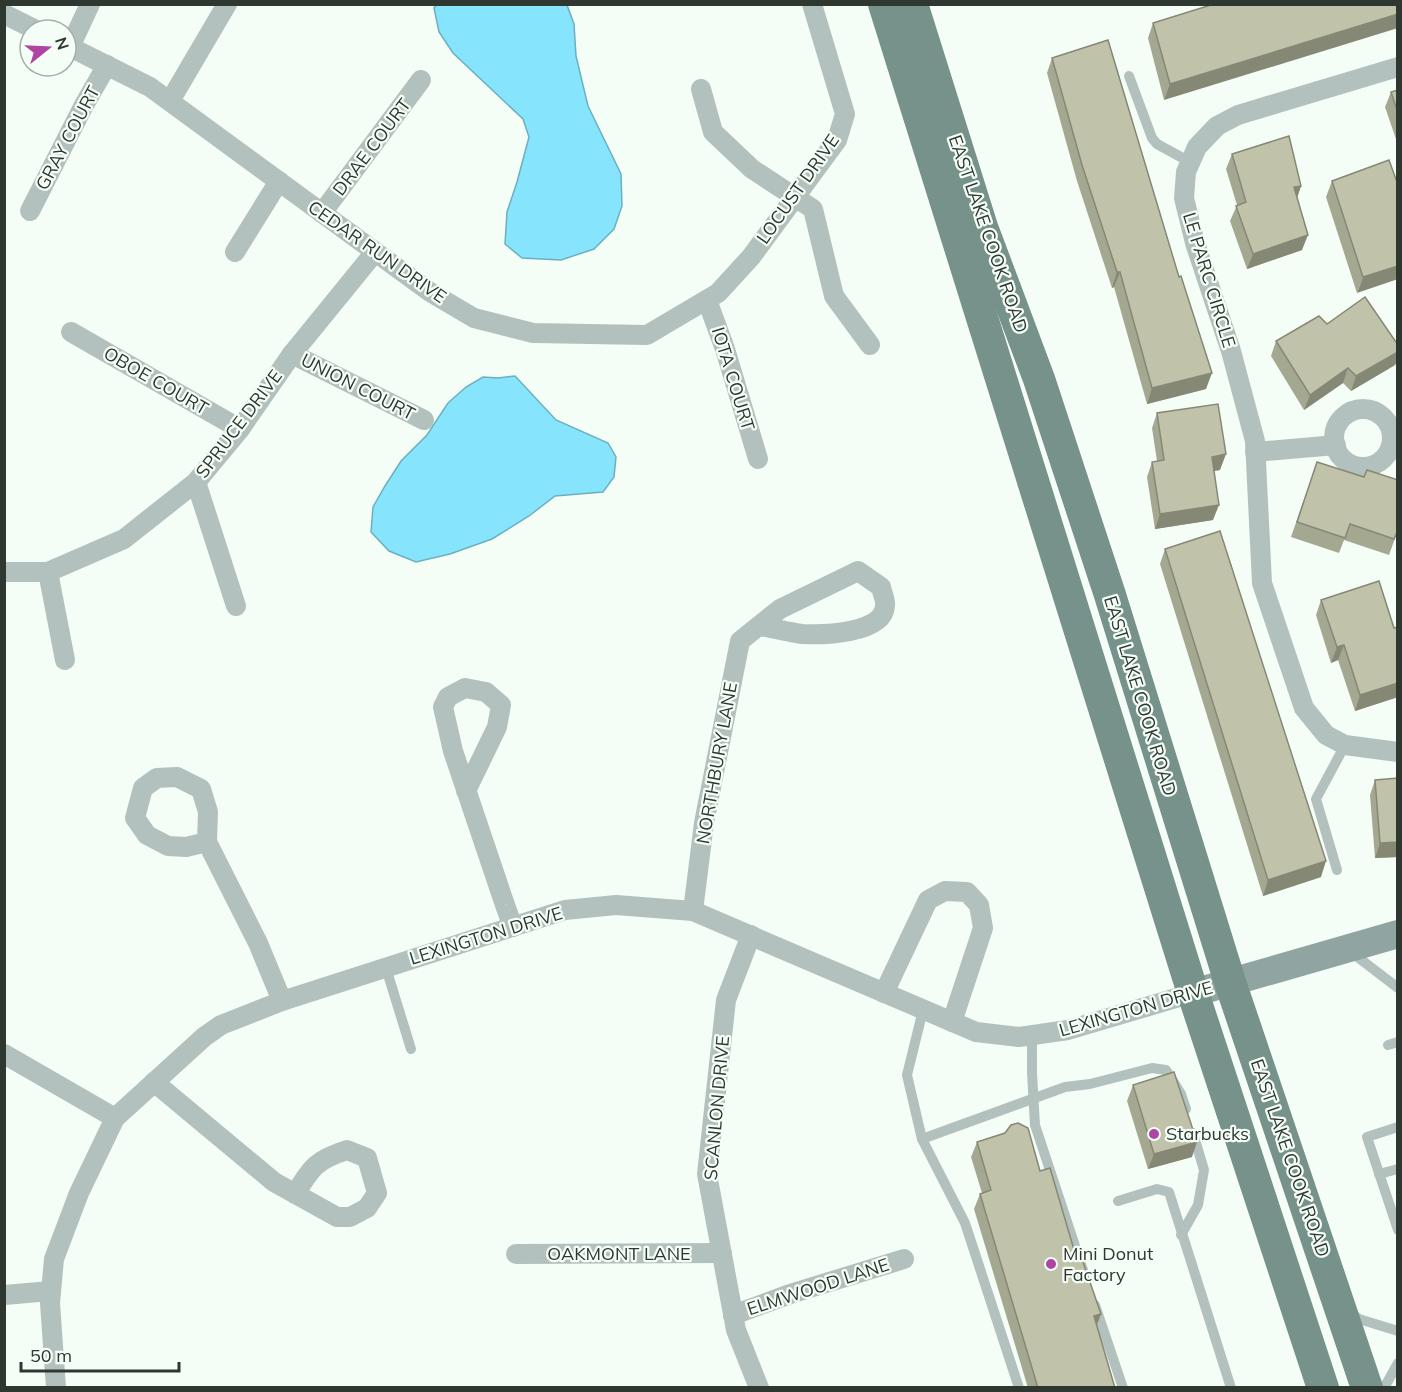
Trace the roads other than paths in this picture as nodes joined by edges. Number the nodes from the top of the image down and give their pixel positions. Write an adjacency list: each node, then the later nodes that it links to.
1 (90, 4): 8 (street)
2 (227, 4): 15 (street)
3 (812, 4): 18 (street, LOCUST DRIVE)
4 (884, 4): 52 (main road, EAST LAKE COOK ROAD)
5 (912, 4): 49 (main road, EAST LAKE COOK ROAD)
6 (4, 14): 7 (street)
7 (18, 21)
8 (78, 27)
9 (78, 51): 10 (street, CEDAR RUN DRIVE)
10 (107, 65): 15 (street, CEDAR RUN DRIVE); 19 (street, GRAY COURT)
11 (1398, 68): 16 (street, LE PARC CIRCLE)
12 (1129, 76): 16 (lane)
13 (421, 80): 20 (street, DRAE COURT)
14 (701, 89): 18 (street)
15 (170, 101): 17 (street, CEDAR RUN DRIVE)
16 (1190, 162): 30 (street, LE PARC CIRCLE)
17 (279, 181): 20 (street, CEDAR RUN DRIVE); 21 (street)
18 (795, 197): 23 (street, LOCUST DRIVE); 25 (street)
19 (30, 211)
20 (322, 213): 22 (street, CEDAR RUN DRIVE)
21 (235, 252)
22 (375, 252): 23 (street, CEDAR RUN DRIVE); 26 (street, SPRUCE DRIVE)
23 (713, 296): 31 (street, IOTA COURT)
24 (71, 332): 28 (street, OBOE COURT)
25 (870, 345)
26 (292, 354): 27 (street, UNION COURT); 28 (street, SPRUCE DRIVE)
27 (424, 420)
28 (240, 429): 32 (street, SPRUCE DRIVE)
29 (1336, 445): 30 (street)
30 (1255, 452): 38 (street, LE PARC CIRCLE)
31 (758, 459)
32 (196, 482): 34 (street, SPRUCE DRIVE); 35 (street)
33 (4, 572): 34 (street, SPRUCE DRIVE)
34 (48, 572): 37 (street)
35 (236, 606)
36 (759, 626): 36 (street, NORTHBURY LANE); 43 (street, NORTHBURY LANE)
37 (65, 660)
38 (1345, 745): 39 (street, LE PARC CIRCLE); 42 (lane)
39 (1398, 752)
40 (466, 791): 40 (street); 44 (street)
41 (207, 842): 53 (street)
42 (1337, 870)
43 (693, 911): 44 (street, LEXINGTON DRIVE); 46 (street, LEXINGTON DRIVE)
44 (513, 927): 48 (street, LEXINGTON DRIVE)
45 (1398, 934): 47 (street, LEXINGTON DRIVE)
46 (751, 935): 51 (street, LEXINGTON DRIVE); 71 (street, SCANLON DRIVE)
47 (1346, 948): 49 (street, LEXINGTON DRIVE); 50 (lane)
48 (386, 968): 53 (street, LEXINGTON DRIVE); 57 (lane)
49 (1230, 982): 52 (street, LEXINGTON DRIVE); 76 (main road, EAST LAKE COOK ROAD)
50 (1398, 988)
51 (884, 993): 54 (street, LEXINGTON DRIVE); 55 (street)
52 (1193, 993): 56 (street, LEXINGTON DRIVE); 85 (main road, EAST LAKE COOK ROAD)
53 (282, 1001): 59 (street, LEXINGTON DRIVE)
54 (923, 1010): 55 (street, LEXINGTON DRIVE); 63 (lane)
55 (952, 1022): 56 (street, LEXINGTON DRIVE)
56 (1032, 1035): 60 (lane)
57 (411, 1049)
58 (4, 1054): 61 (street)
59 (154, 1082): 61 (street, LEXINGTON DRIVE); 66 (street)
60 (1033, 1099): 63 (lane); 70 (lane); 83 (lane)
61 (115, 1118): 74 (street, LEXINGTON DRIVE)
62 (1398, 1127): 65 (lane)
63 (922, 1139): 82 (lane)
64 (1398, 1169): 65 (lane)
65 (1379, 1174): 67 (lane)
66 (295, 1194)
67 (1393, 1200): 69 (lane)
68 (1118, 1201): 70 (lane)
69 (1397, 1228)
70 (1181, 1235): 84 (lane)
71 (722, 1253): 72 (street, OAKMONT LANE); 77 (street, SCANLON DRIVE)
72 (516, 1254)
73 (904, 1259): 77 (street, ELMWOOD LANE)
74 (51, 1291): 75 (street); 80 (street, LEXINGTON DRIVE)
75 (4, 1295)
76 (1340, 1303): 78 (lane); 86 (main road, EAST LAKE COOK ROAD)
77 (733, 1315): 81 (street, SCANLON DRIVE)
78 (1398, 1331)
79 (1398, 1364): 87 (lane)
80 (56, 1388)
81 (759, 1388)
82 (1019, 1388)
83 (1123, 1388)
84 (1230, 1388)
85 (1323, 1388)
86 (1367, 1388)
87 (1384, 1388)

